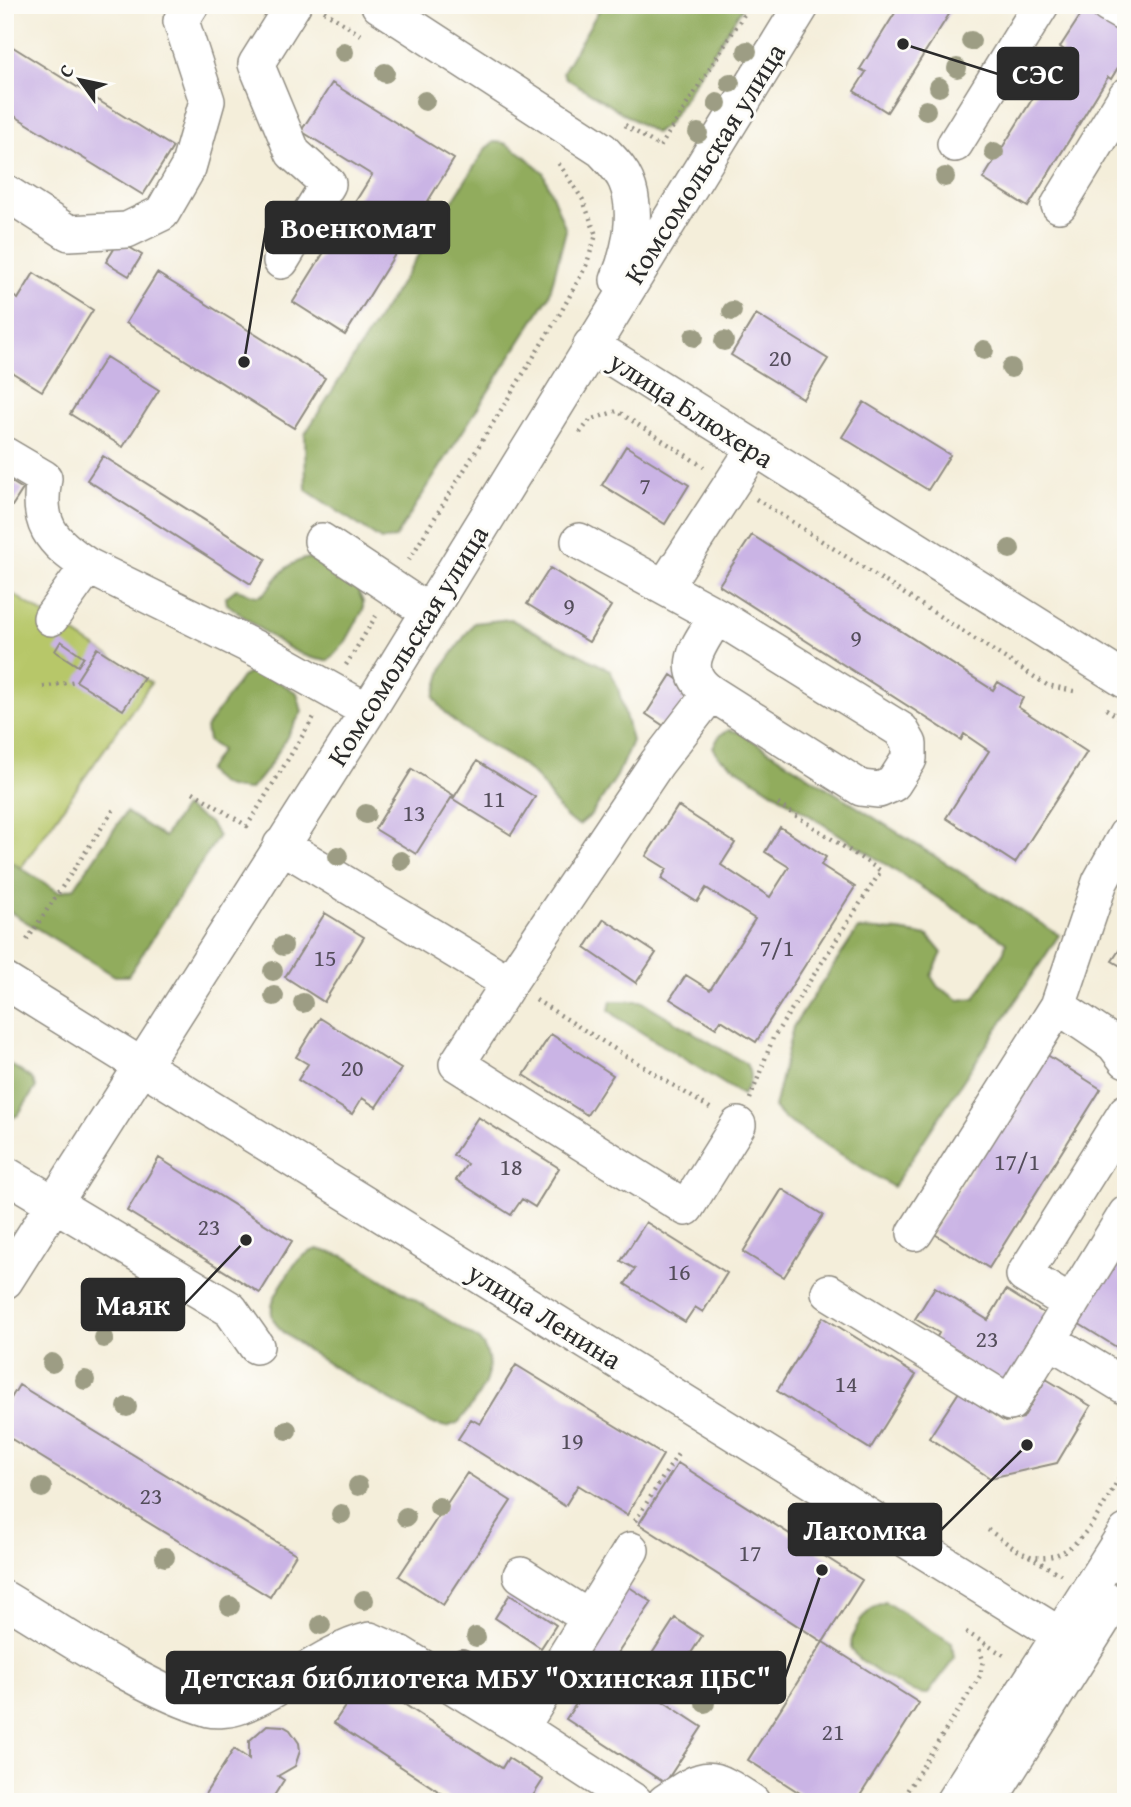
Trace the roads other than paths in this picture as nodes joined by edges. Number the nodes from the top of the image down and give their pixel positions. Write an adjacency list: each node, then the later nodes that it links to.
1 (191, 5): 10 (street)
2 (293, 5): 12 (street)
3 (802, 5): 13 (street, Комсомольская улица)
4 (1041, 5): 9 (street)
5 (1108, 5): 7 (street)
6 (384, 7): 13 (street, улица Блюхера)
7 (1126, 15)
8 (1126, 96): 11 (street)
9 (955, 144)
10 (5, 192)
11 (1059, 205)
12 (281, 261)
13 (592, 345): 14 (street, улица Блюхера); 20 (street, Комсомольская улица)
14 (754, 449): 19 (street); 23 (street, улица Блюхера)
15 (5, 455): 18 (street)
16 (322, 541): 20 (street)
17 (579, 541): 19 (street)
18 (88, 566): 22 (street); 25 (street)
19 (665, 586): 21 (street)
20 (427, 611): 25 (street, Комсомольская улица)
21 (717, 616): 24 (street); 24 (street)
22 (51, 618)
23 (1126, 681)
24 (711, 693): 29 (street)
25 (368, 711): 27 (street, Комсомольская улица)
26 (1126, 835): 30 (street)
27 (281, 845): 29 (street); 32 (street, Комсомольская улица)
28 (5, 981): 32 (street, улица Ленина)
29 (509, 983): 34 (street)
30 (1058, 1006): 31 (street); 38 (street)
31 (1126, 1060)
32 (143, 1065): 36 (street, Комсомольская улица); 51 (street, улица Ленина)
33 (1126, 1112): 41 (street)
34 (738, 1125)
35 (5, 1174): 36 (street)
36 (54, 1205): 39 (street, Комсомольская улица); 43 (street)
37 (1126, 1214): 41 (street)
38 (915, 1233)
39 (5, 1281)
40 (829, 1292): 42 (street)
41 (1071, 1304): 42 (street)
42 (1049, 1340): 44 (street)
43 (257, 1346)
44 (1126, 1387)
45 (1126, 1532): 51 (street)
46 (631, 1550): 50 (street)
47 (521, 1575): 50 (street)
48 (5, 1599): 52 (street)
49 (1126, 1610): 51 (street)
50 (589, 1618): 52 (street)
51 (1072, 1642): 56 (street); 57 (street)
52 (521, 1728): 53 (street)
53 (635, 1802)
54 (665, 1802): 55 (street)
55 (752, 1802)
56 (953, 1802)
57 (988, 1802)

